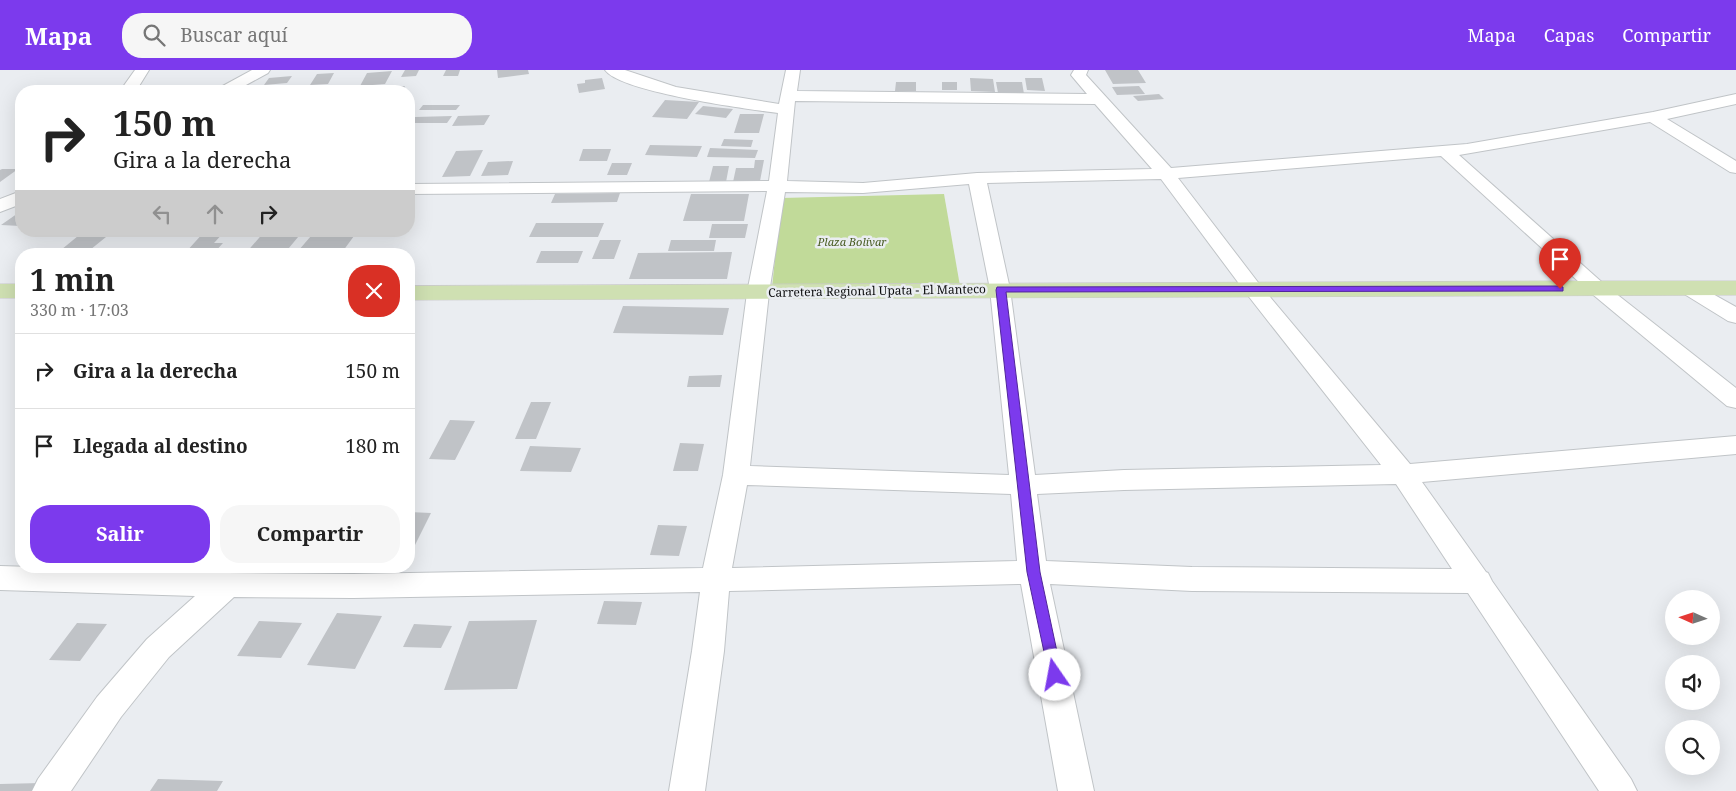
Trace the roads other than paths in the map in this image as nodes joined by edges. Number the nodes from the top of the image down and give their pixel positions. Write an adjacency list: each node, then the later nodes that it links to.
1 (142, 70): 6 (street)
2 (263, 70): 7 (street)
3 (612, 70): 10 (street)
4 (793, 70): 10 (street)
5 (1081, 70): 8 (street)
6 (132, 85)
7 (235, 85)
8 (1098, 99): 10 (street); 14 (street)
9 (1736, 99): 11 (street)
10 (787, 103): 16 (street)
11 (1653, 117): 12 (street); 13 (street)
12 (1445, 151): 14 (street); 23 (street)
13 (1736, 168)
14 (1166, 174): 15 (street); 22 (street)
15 (977, 178): 16 (street); 24 (street)
16 (777, 186): 17 (street); 28 (street)
17 (415, 189)
18 (15, 199): 19 (street)
19 (0, 206)
20 (1688, 288): 21 (main road, Carretera Regional Upata - El Manteco); 23 (main road, Carretera Regional Upata - El Manteco); 29 (street)
21 (1736, 288)
22 (1253, 289): 23 (main road, Carretera Regional Upata - El Manteco); 24 (main road, Carretera Regional Upata - El Manteco); 32 (street)
23 (1598, 289): 30 (street)
24 (1000, 290): 28 (main road, Carretera Regional Upata - El Manteco); 34 (street)
25 (0, 291): 26 (main road)
26 (15, 291)
27 (415, 293): 28 (main road, Carretera Regional Upata - El Manteco)
28 (758, 293): 33 (street)
29 (1736, 316)
30 (1736, 400)
31 (1736, 445): 32 (street)
32 (1403, 474): 34 (street); 38 (street)
33 (736, 475): 34 (street); 37 (street)
34 (1023, 486): 35 (street)
35 (1033, 572): 37 (street); 38 (street); 42 (street)
36 (13, 574): 39 (street)
37 (716, 578): 39 (street); 41 (street)
38 (1478, 582): 43 (street)
39 (227, 585): 40 (street)
40 (50, 791)
41 (687, 791)
42 (1076, 791)
43 (1619, 791)

